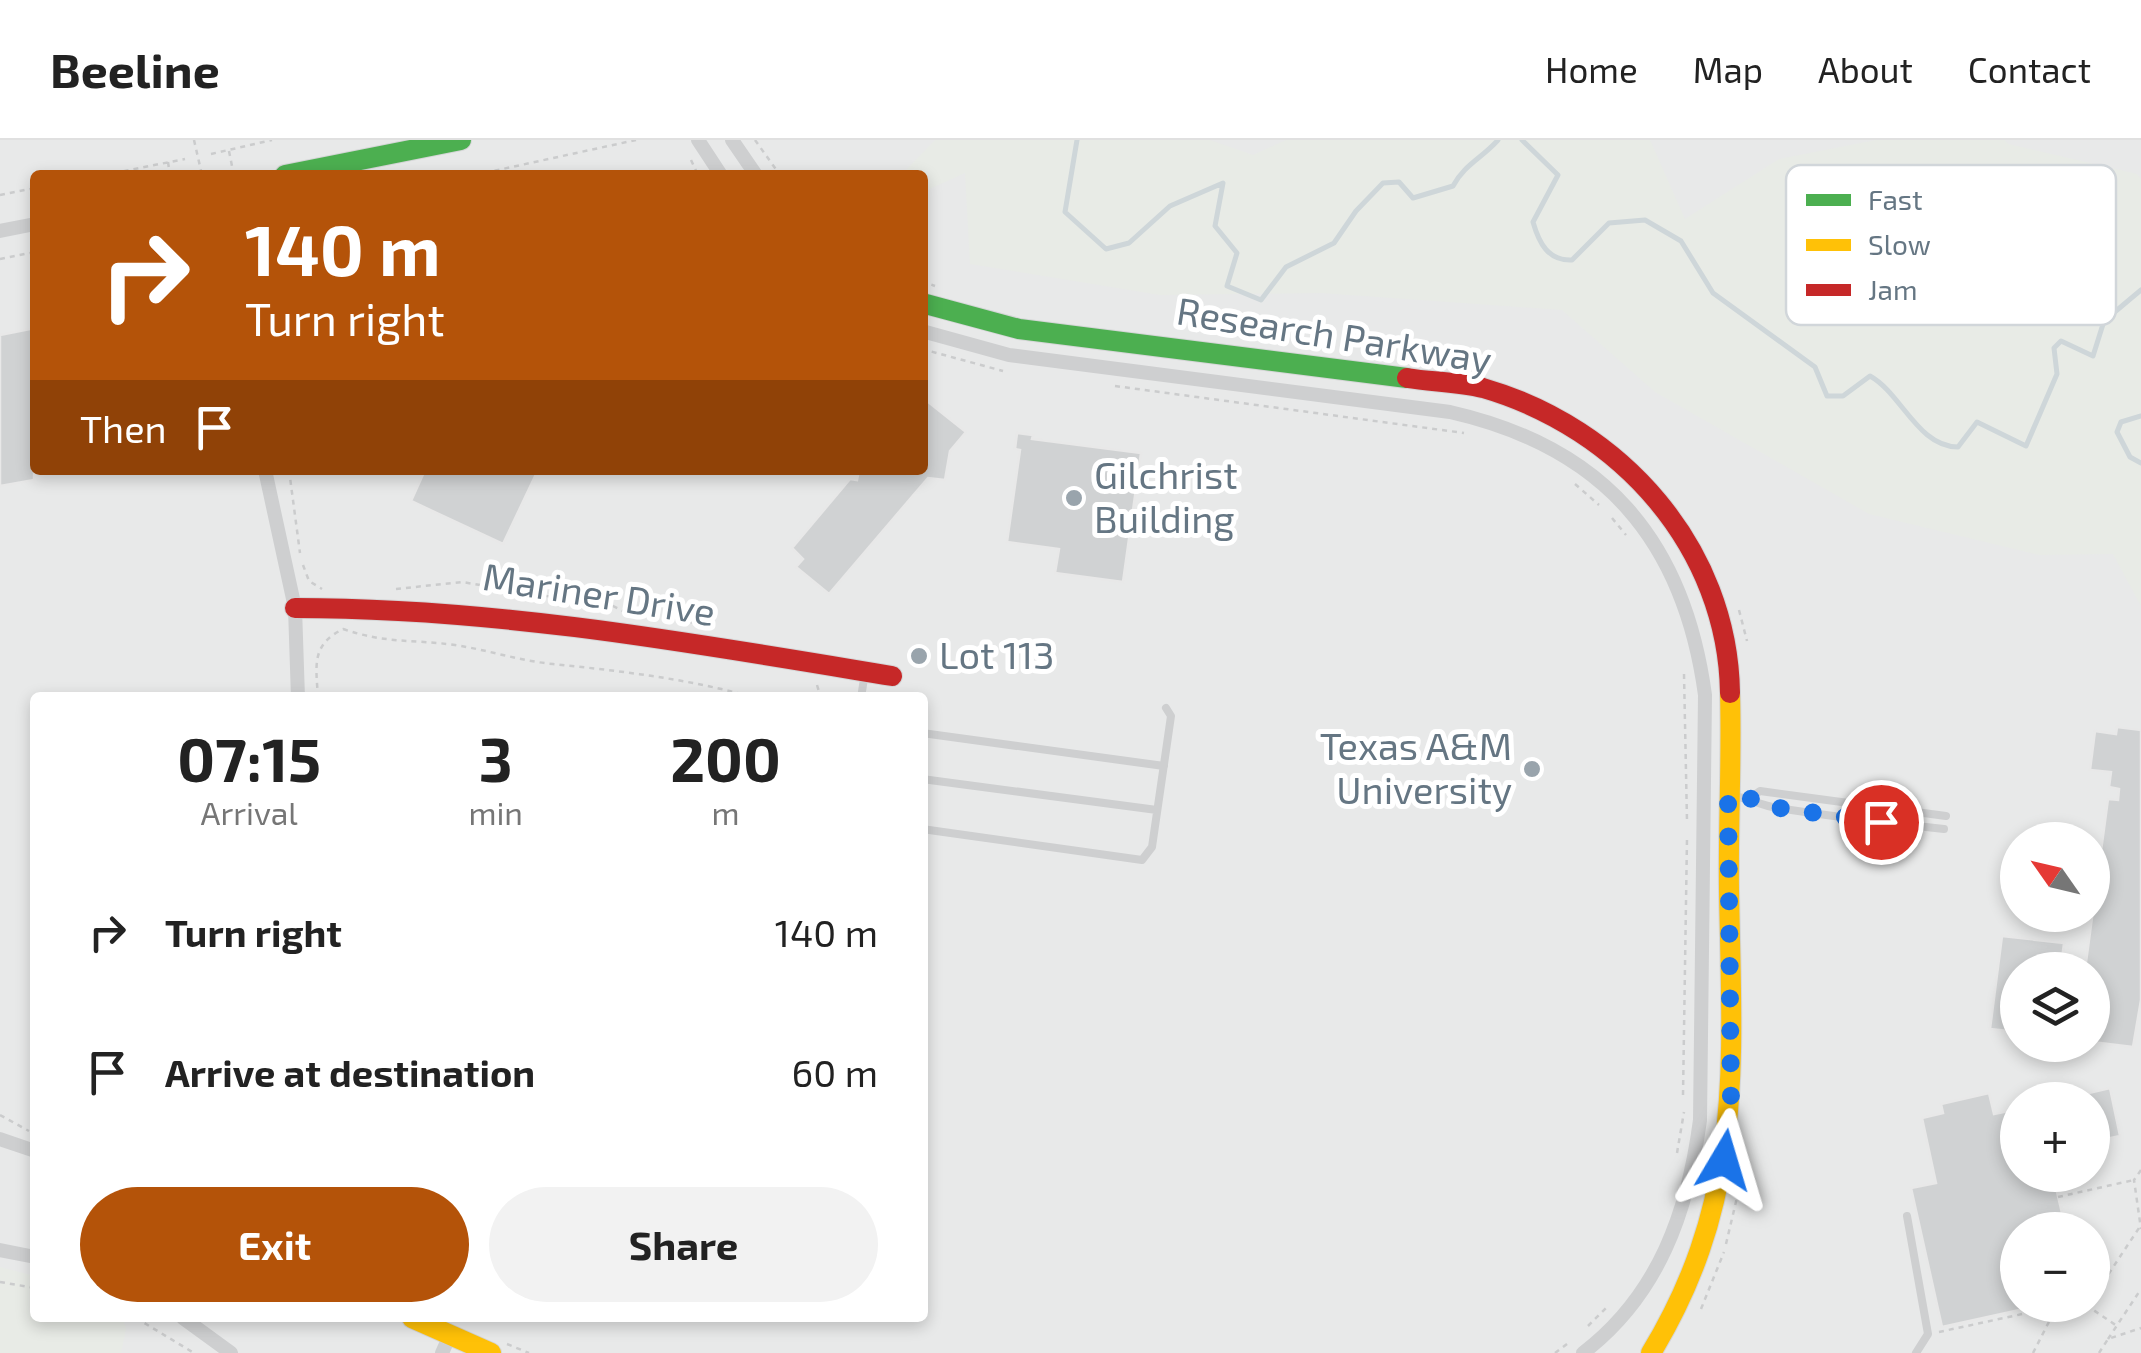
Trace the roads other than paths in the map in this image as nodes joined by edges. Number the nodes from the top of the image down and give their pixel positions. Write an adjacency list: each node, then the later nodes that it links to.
1 (461, 140): 4 (street)
2 (698, 140): 5 (street)
3 (732, 140): 6 (street)
4 (309, 170)
5 (718, 170)
6 (753, 170)
7 (30, 225): 8 (street)
8 (0, 231)
9 (928, 305): 11 (street, Research Parkway)
10 (928, 333): 12 (street, Research Parkway)
11 (1180, 347): 12 (street); 24 (street, Research Parkway)
12 (1174, 375): 23 (street, Research Parkway)
13 (266, 475): 14 (street)
14 (295, 608): 15 (street, Mariner Drive); 17 (street)
15 (865, 672): 16 (street, Mariner Drive); 18 (lane)
16 (892, 676)
17 (298, 692)
18 (862, 692)
19 (1166, 708): 21 (lane)
20 (928, 733): 21 (lane)
21 (1164, 766): 26 (lane)
22 (928, 780): 26 (lane)
23 (1704, 792): 24 (street); 40 (street, Research Parkway)
24 (1728, 795): 25 (lane); 41 (street, Research Parkway)
25 (1750, 798): 27 (lane); 29 (lane)
26 (1158, 810): 28 (lane)
27 (1946, 816)
28 (928, 829)
29 (1944, 830)
30 (0, 1138): 31 (street)
31 (30, 1149)
32 (1907, 1216): 42 (lane)
33 (0, 1250): 34 (street)
34 (30, 1256)
35 (189, 1322): 38 (street)
36 (417, 1322): 37 (street)
37 (446, 1344): 39 (street)
38 (232, 1353)
39 (491, 1353)
40 (1584, 1353)
41 (1651, 1353)
42 (1916, 1353)

